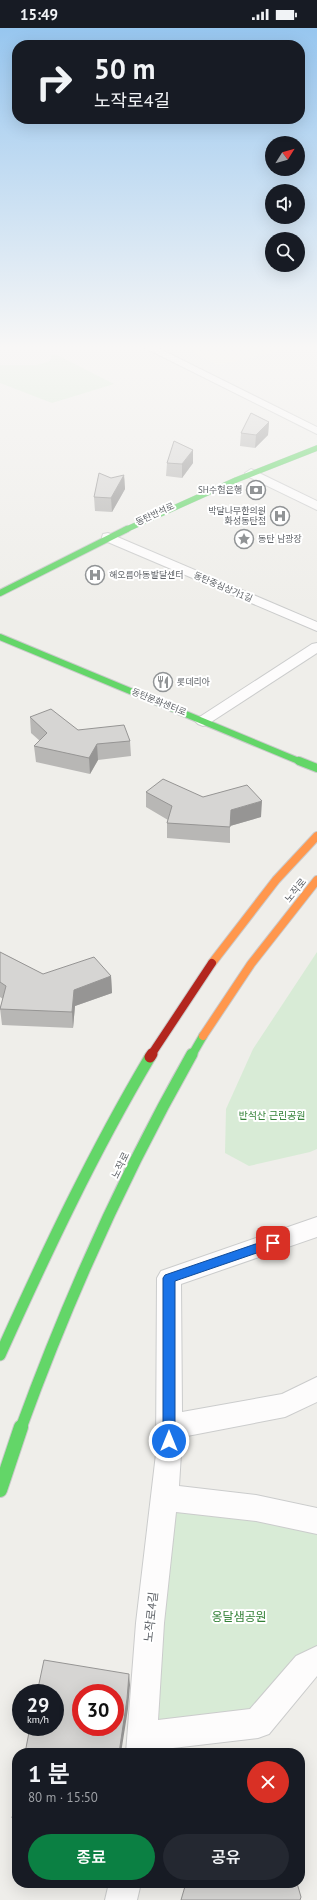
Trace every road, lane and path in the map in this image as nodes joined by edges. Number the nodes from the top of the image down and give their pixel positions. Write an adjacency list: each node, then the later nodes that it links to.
1 (317, 448): 2 (street, 동탄반석로)
2 (251, 473): 3 (street); 4 (street, 동탄반석로)
3 (317, 506)
4 (108, 537): 5 (street, 동탄반석로); 6 (street, 동탄중심상가1길)
5 (0, 593)
6 (317, 627)
7 (0, 637): 9 (street, 동탄문화센터로)
8 (317, 647): 9 (street)
9 (203, 720): 10 (street, 동탄문화센터로)
10 (317, 768)
11 (316, 839): 14 (street, 노작로)
12 (317, 880): 17 (street, 노작로)
13 (317, 1227): 16 (street, 노작로4길)
14 (0, 1355)
15 (317, 1389): 16 (street)
16 (169, 1427): 18 (street, 노작로4길)
17 (0, 1490)
18 (165, 1498): 19 (street); 21 (street, 노작로4길)
19 (317, 1522)
20 (317, 1661): 21 (street, 노작로4길)
21 (141, 1745)
22 (124, 1888): 23 (street)
23 (120, 1900)

